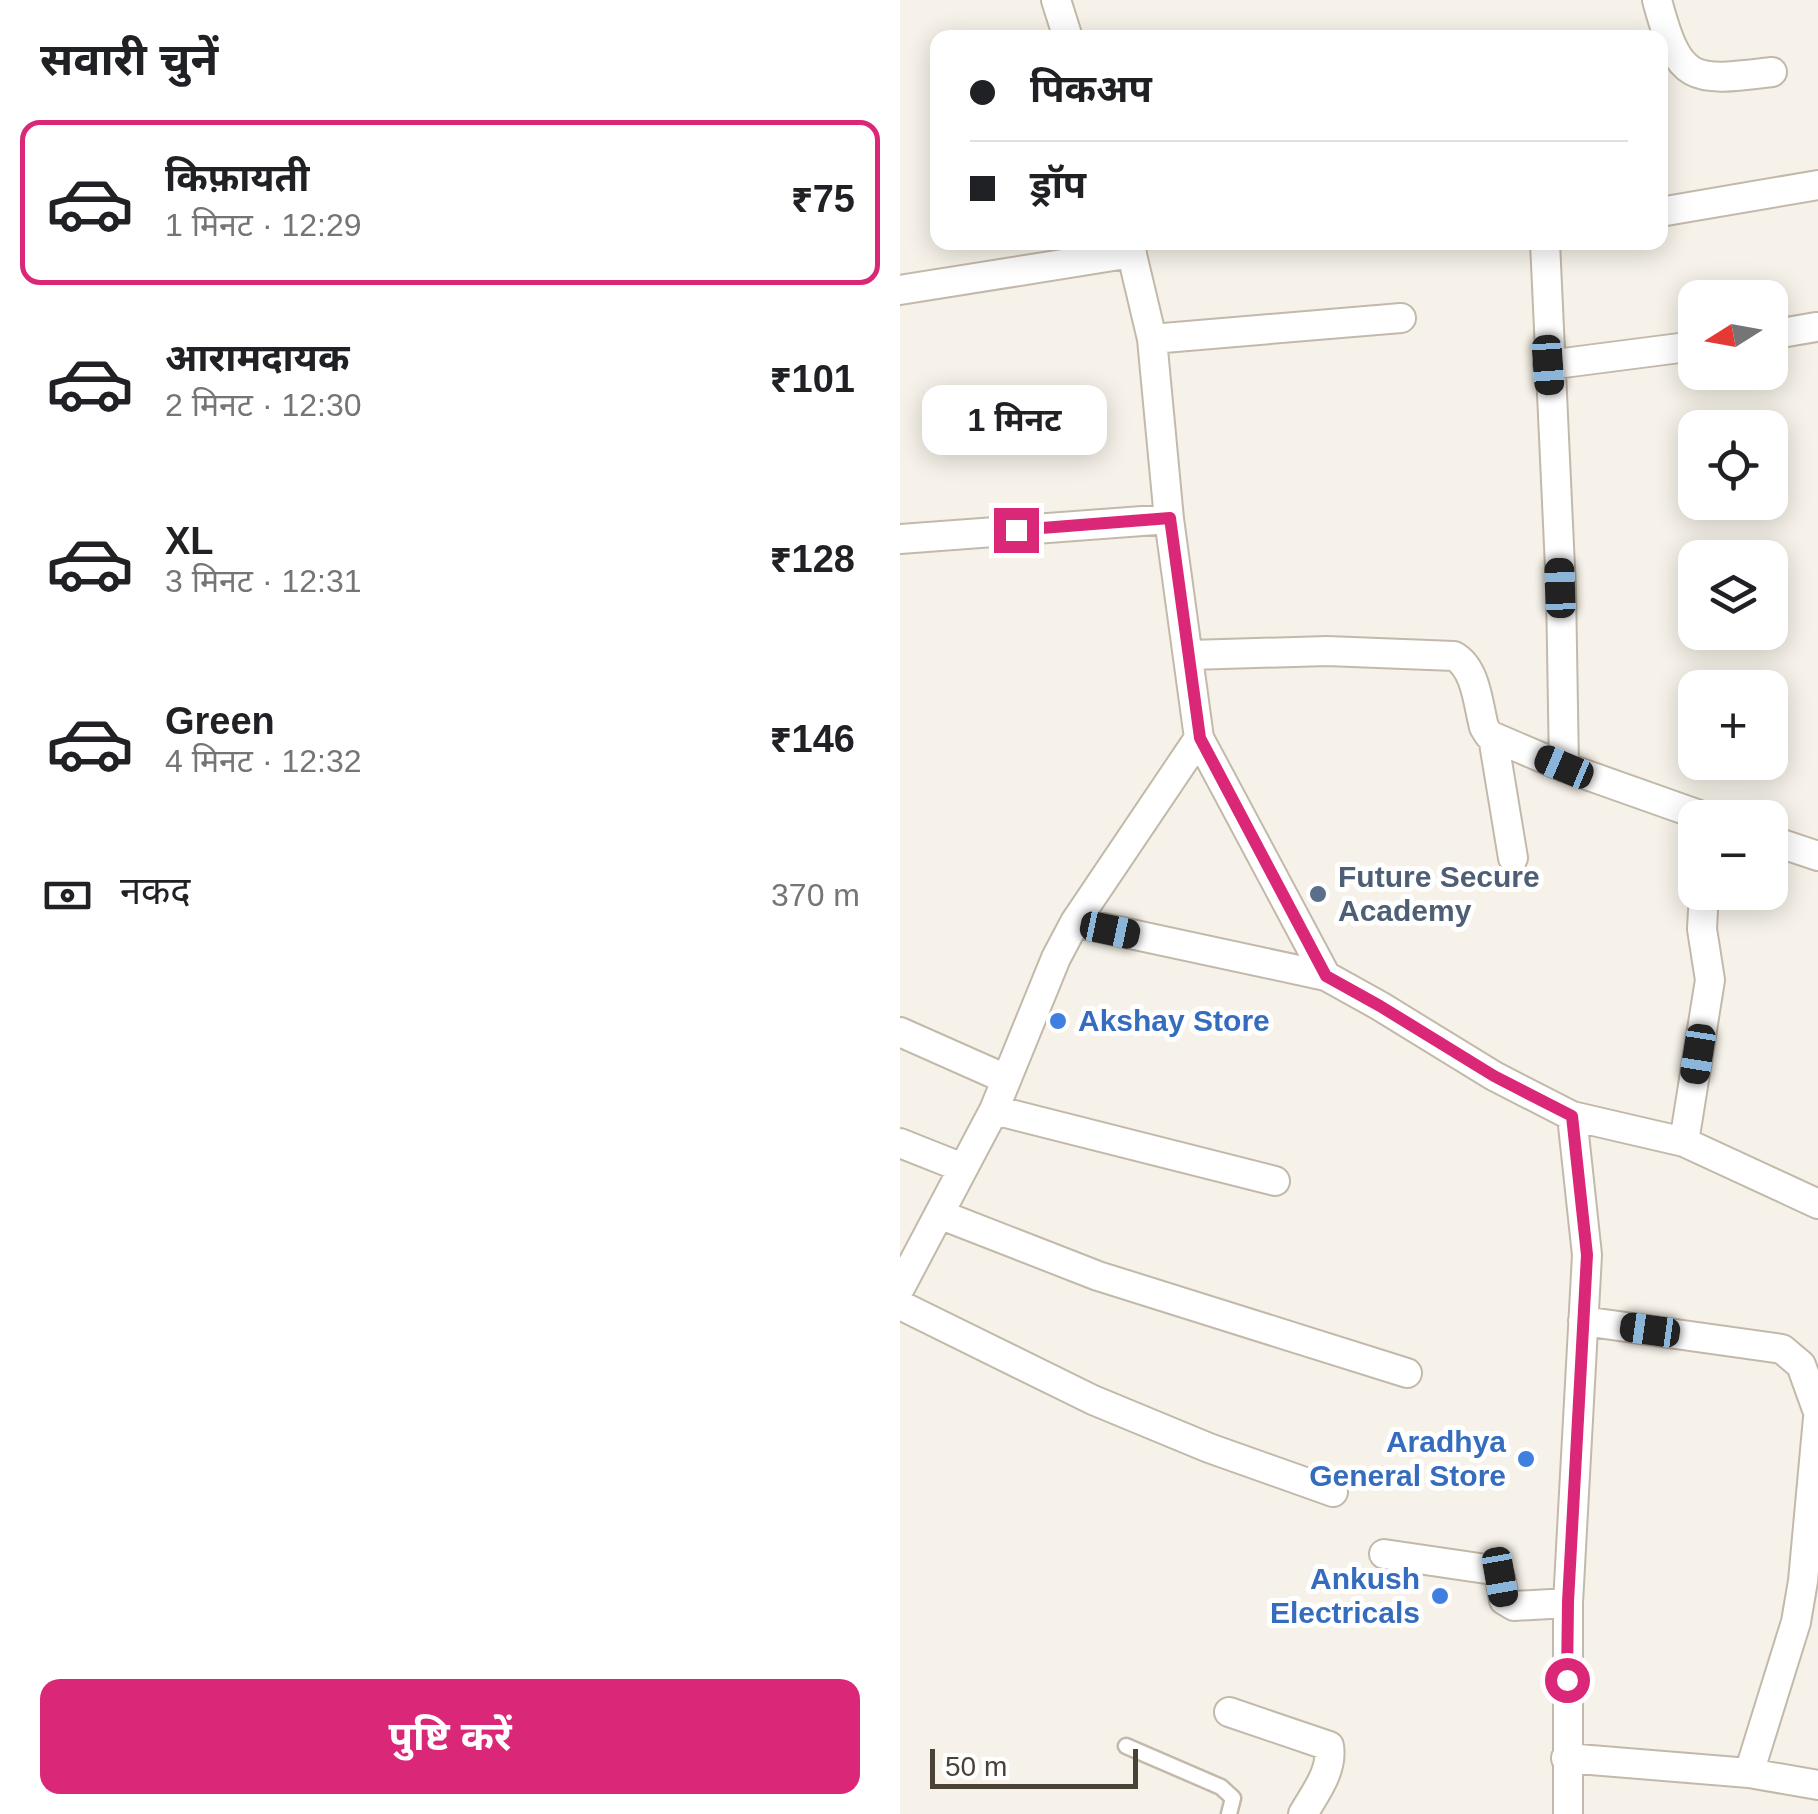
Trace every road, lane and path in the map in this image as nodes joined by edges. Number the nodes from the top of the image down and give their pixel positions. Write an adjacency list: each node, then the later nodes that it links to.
1 (1056, 0): 3 (street)
2 (1656, 0): 4 (street)
3 (1065, 30)
4 (1665, 30)
5 (1668, 36): 6 (street)
6 (1772, 72)
7 (1818, 185): 8 (street)
8 (1668, 211)
9 (1119, 250): 12 (street)
10 (1130, 250): 16 (street)
11 (1545, 250): 18 (street)
12 (900, 290)
13 (1401, 318): 16 (street)
14 (1816, 328): 15 (street)
15 (1788, 332)
16 (1152, 340): 19 (street)
17 (1678, 348): 18 (street)
18 (1548, 365): 24 (street)
19 (1170, 518): 20 (street); 21 (street)
20 (900, 539)
21 (1190, 655): 22 (street); 23 (street)
22 (1493, 737): 24 (street); 28 (street)
23 (1200, 738): 30 (street); 31 (street)
24 (1564, 767): 25 (street)
25 (1678, 807)
26 (1788, 846): 27 (street)
27 (1818, 856)
28 (1513, 858)
29 (1703, 910): 36 (street)
30 (1074, 922): 31 (street); 33 (street)
31 (1326, 976): 35 (street)
32 (900, 1032): 33 (street)
33 (1006, 1079): 34 (street)
34 (994, 1110): 38 (street); 39 (street)
35 (1572, 1116): 36 (street); 44 (street)
36 (1684, 1142): 40 (street)
37 (900, 1143): 38 (street)
38 (963, 1168): 41 (street)
39 (1275, 1181)
40 (1818, 1204)
41 (939, 1214): 42 (street); 45 (street)
42 (900, 1288)
43 (900, 1304): 47 (street)
44 (1584, 1321): 46 (street); 49 (street)
45 (1407, 1373)
46 (1818, 1415): 53 (street)
47 (1333, 1492)
48 (1384, 1554): 49 (street)
49 (1568, 1602): 52 (street)
50 (1228, 1712): 56 (street)
51 (1126, 1746): 55 (lane)
52 (1566, 1758): 53 (street); 57 (street)
53 (1749, 1772): 54 (street)
54 (1818, 1785)
55 (1230, 1814)
56 (1303, 1814)
57 (1568, 1814)

